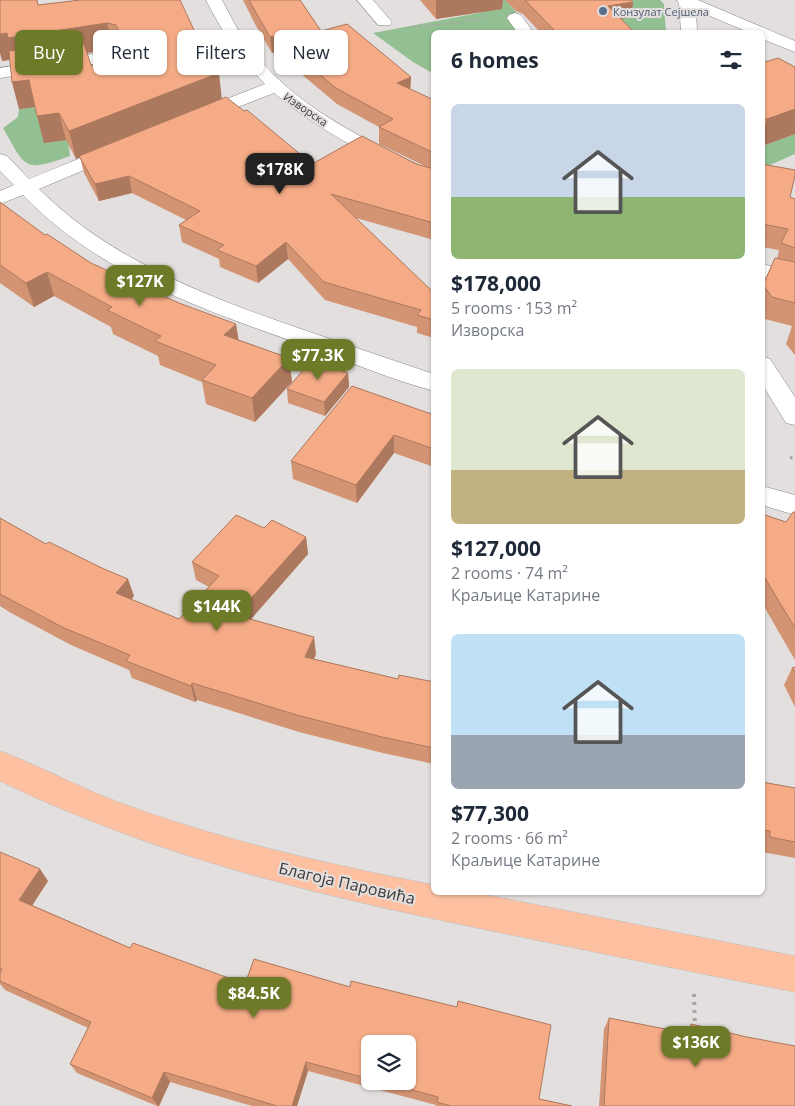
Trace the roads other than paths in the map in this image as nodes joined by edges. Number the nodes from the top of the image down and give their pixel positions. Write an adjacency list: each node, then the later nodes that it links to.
1 (214, 0): 13 (street, Изворска)
2 (365, 0): 5 (street)
3 (686, 0): 7 (street); 8 (street)
4 (515, 18): 6 (street)
5 (384, 22)
6 (524, 30)
7 (688, 30)
8 (755, 30)
9 (765, 34): 10 (street)
10 (795, 47)
11 (93, 63): 12 (street)
12 (5, 72)
13 (274, 87): 14 (street); 17 (street, Изворска)
14 (184, 122)
15 (134, 142): 18 (street)
16 (0, 160): 18 (street)
17 (431, 178)
18 (26, 187): 19 (street); 23 (street)
19 (0, 198)
20 (765, 271): 21 (street)
21 (795, 278)
22 (765, 369): 24 (street)
23 (431, 382)
24 (795, 417)
25 (765, 496): 26 (street)
26 (795, 505)
27 (0, 765): 28 (main road, Благоја Паровића)
28 (795, 974)

